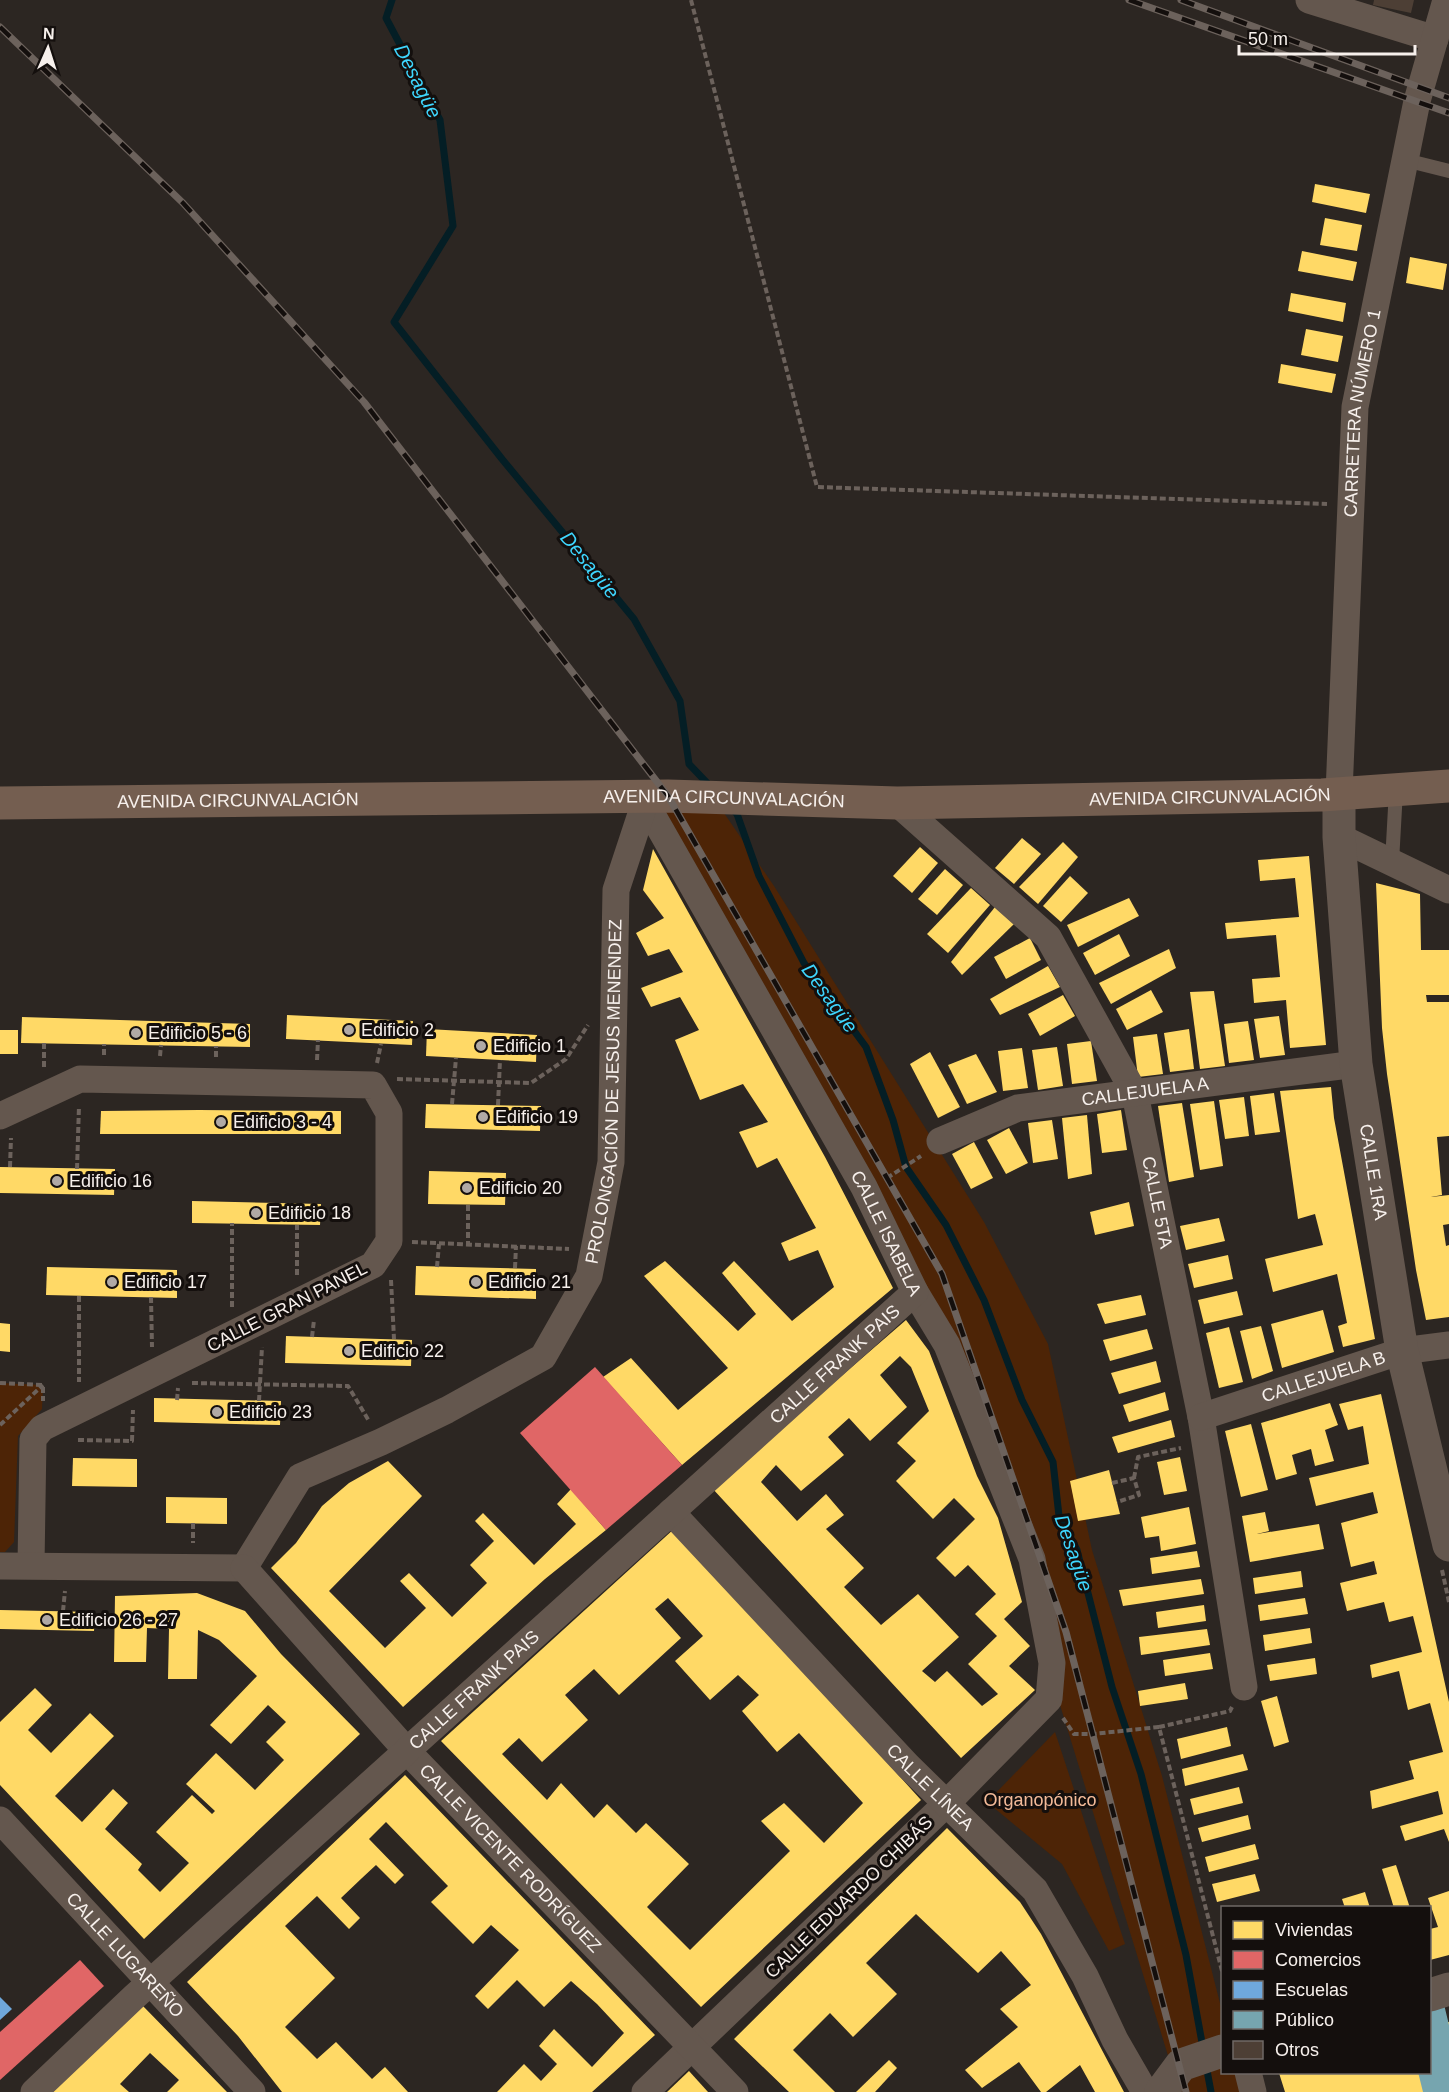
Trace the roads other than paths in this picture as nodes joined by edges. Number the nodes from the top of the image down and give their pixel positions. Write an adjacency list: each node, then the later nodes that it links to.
1 (1309, 0): 3 (street)
2 (1446, 0): 3 (street, CARRETERA NÚMERO 1)
3 (1435, 39): 4 (street, CARRETERA NÚMERO 1)
4 (1405, 160): 5 (lane); 8 (street, CARRETERA NÚMERO 1)
5 (1449, 171)
6 (1449, 786): 7 (highway, AVENIDA CIRCUNVALACIÓN)
7 (1396, 789): 8 (highway, AVENIDA CIRCUNVALACIÓN); 13 (lane)
8 (1339, 793): 11 (highway, AVENIDA CIRCUNVALACIÓN); 12 (street, CALLE 1RA)
9 (644, 799): 10 (highway, AVENIDA CIRCUNVALACIÓN); 11 (highway, AVENIDA CIRCUNVALACIÓN); 19 (street, CALLE ISABELA); 27 (street, PROLONGACIÓN DE JESUS MENENDEZ)
10 (0, 803)
11 (897, 803): 16 (street, CALLE 5TA)
12 (1339, 837): 13 (street); 15 (street, CALLE 1RA)
13 (1392, 862): 14 (street)
14 (1449, 890)
15 (1356, 1064): 16 (street, CALLEJUELA A); 21 (street, CALLE 1RA)
16 (1136, 1094): 18 (street, CALLEJUELA A); 22 (street, CALLE 5TA)
17 (0, 1116): 25 (street, CALLE GRAN PANEL)
18 (940, 1141)
19 (915, 1292): 23 (street, CALLE FRANK PAIS); 29 (street, CALLE ISABELA)
20 (1449, 1345): 21 (street, CALLEJUELA B)
21 (1402, 1351): 22 (street, CALLEJUELA B); 24 (street, CALLE 1RA)
22 (1202, 1426): 28 (street, CALLE 5TA)
23 (670, 1512): 30 (street, CALLE FRANK PAIS); 31 (street, CALLE LÍNEA)
24 (1449, 1545)
25 (31, 1565): 26 (street); 27 (street)
26 (0, 1566)
27 (244, 1568): 30 (street, CALLE VICENTE RODRÍGUEZ)
28 (1236, 1693)
29 (1049, 1699): 31 (street, CALLE EDUARDO CHIBÁS)
30 (407, 1751): 33 (street, CALLE FRANK PAIS); 36 (street, CALLE VICENTE RODRÍGUEZ)
31 (946, 1804): 36 (street, CALLE EDUARDO CHIBÁS); 43 (street, CALLE LÍNEA)
32 (0, 1820): 33 (street, CALLE LUGAREÑO)
33 (149, 1983): 39 (street, CALLE FRANK PAIS); 40 (street, CALLE LUGAREÑO)
34 (1449, 1989): 35 (street)
35 (1431, 1995)
36 (692, 2049): 41 (street, CALLE EDUARDO CHIBÁS); 42 (street, CALLE VICENTE RODRÍGUEZ)
37 (1221, 2051): 44 (street)
38 (1248, 2074): 45 (street)
39 (34, 2092)
40 (252, 2092)
41 (645, 2092)
42 (735, 2092)
43 (1145, 2092)
44 (1161, 2092)
45 (1253, 2092)

